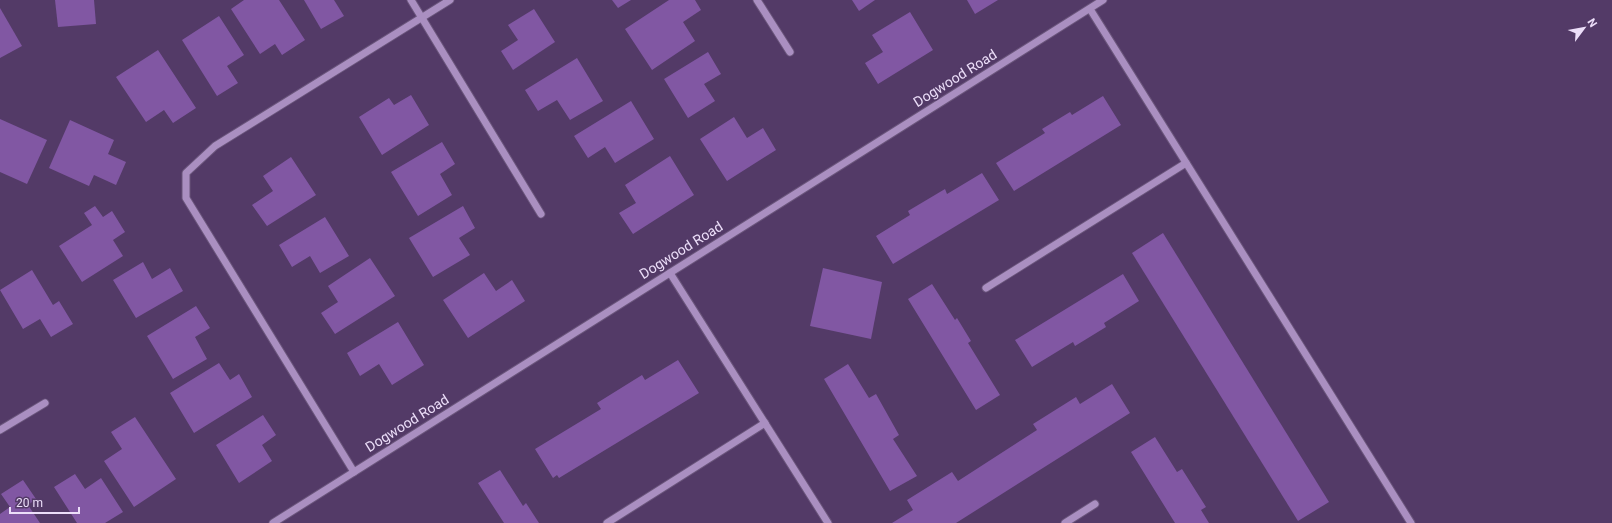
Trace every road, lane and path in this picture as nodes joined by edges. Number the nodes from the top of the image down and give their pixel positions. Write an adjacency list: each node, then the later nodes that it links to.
1 (411, 0): 6 (street)
2 (450, 0): 6 (street)
3 (757, 0): 7 (street)
4 (1100, 1): 5 (street, Dogwood Road)
5 (1090, 9): 8 (street); 10 (street, Dogwood Road)
6 (422, 18): 9 (street); 15 (street)
7 (790, 52)
8 (1186, 163): 11 (street); 21 (street)
9 (541, 214)
10 (670, 273): 13 (street); 15 (street, Dogwood Road)
11 (986, 288)
12 (45, 403): 14 (street)
13 (765, 423): 18 (street); 19 (street)
14 (0, 430)
15 (354, 472): 17 (street, Dogwood Road)
16 (1095, 504): 20 (street)
17 (272, 523)
18 (607, 523)
19 (828, 523)
20 (1065, 523)
21 (1411, 523)

